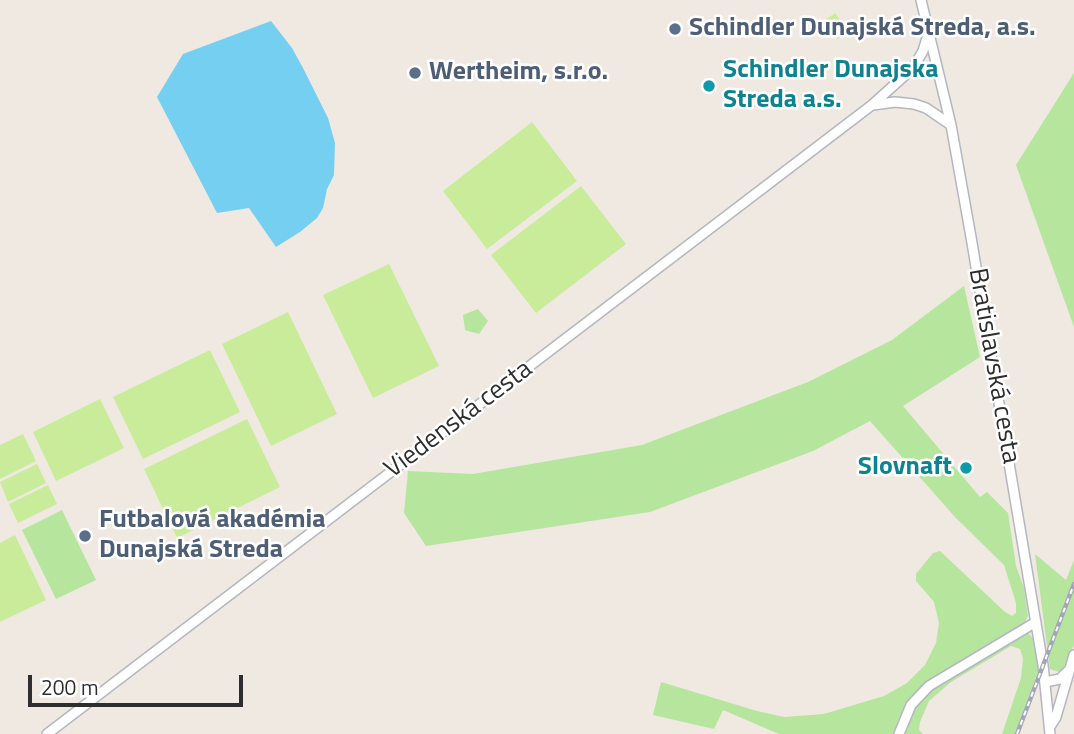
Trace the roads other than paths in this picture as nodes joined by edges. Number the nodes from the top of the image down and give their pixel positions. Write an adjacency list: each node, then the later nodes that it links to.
1 (921, 0): 2 (street, Bratislavská cesta)
2 (929, 31): 3 (street, Viedenská cesta); 4 (street, Bratislavská cesta)
3 (872, 105): 4 (street); 10 (street, Viedenská cesta)
4 (951, 125): 5 (street, Bratislavská cesta)
5 (1036, 622): 8 (street, Bratislavská cesta); 11 (street)
6 (1074, 655): 7 (street)
7 (1070, 669): 8 (street); 9 (street)
8 (1045, 682): 9 (street, Bratislavská cesta)
9 (1050, 730)
10 (47, 734)
11 (899, 734)

